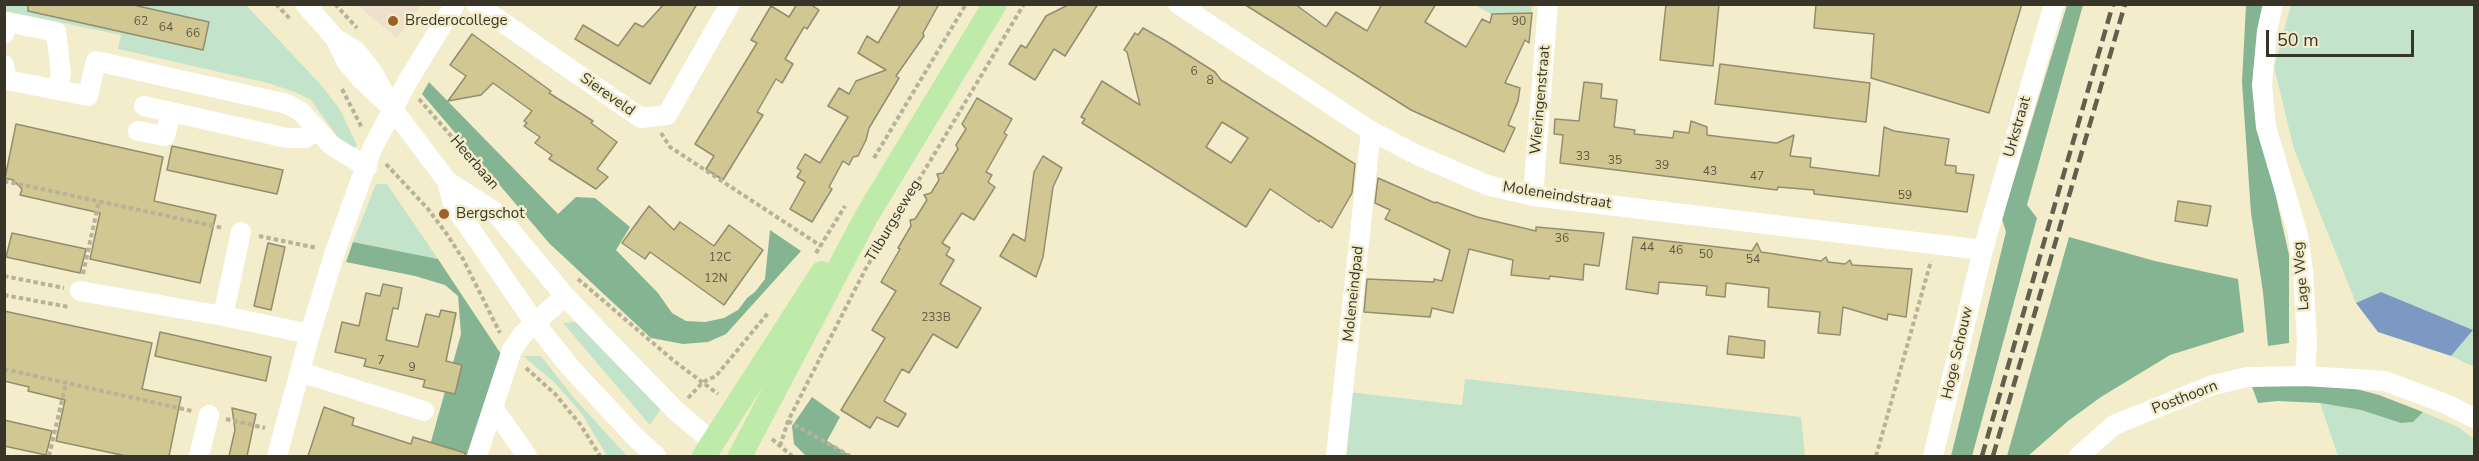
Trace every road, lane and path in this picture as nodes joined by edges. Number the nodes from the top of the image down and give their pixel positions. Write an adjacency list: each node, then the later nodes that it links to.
1 (305, 4): 19 (street, Heerbaan)
2 (335, 4): 13 (path)
3 (455, 4): 16 (street)
4 (476, 4): 21 (street, Siereveld)
5 (730, 4): 21 (street, Siereveld)
6 (966, 4): 26 (path)
7 (995, 4): 32 (main road, Tilburgseweg)
8 (1024, 4): 57 (path, Tilburgseweg)
9 (1178, 4): 24 (street, Moleneindstraat)
10 (1548, 4): 30 (street, Wieringenstraat)
11 (2054, 4): 36 (street, Urkstraat)
12 (2273, 4): 51 (street, Lage Weg)
13 (360, 31)
14 (4, 34): 17 (street)
15 (4, 65): 17 (street)
16 (406, 84): 19 (street); 29 (path, Heerbaan)
17 (57, 90): 23 (street)
18 (144, 106): 20 (street)
19 (392, 108): 25 (street); 28 (street, Heerbaan)
20 (171, 112): 22 (street); 23 (street)
21 (652, 117): 35 (path)
22 (138, 131)
23 (316, 131): 25 (street)
24 (1371, 131): 30 (street, Moleneindstraat); 70 (street, Moleneindpad)
25 (369, 158): 37 (street); 48 (path)
26 (869, 165)
27 (4, 181): 31 (path)
28 (447, 181): 43 (street, Heerbaan); 46 (street, Heerbaan)
29 (502, 196)
30 (1533, 196): 34 (street, Moleneindstraat)
31 (99, 201): 33 (path); 41 (path)
32 (856, 211): 35 (path); 60 (main road, Tilburgseweg); 68 (main road, Tilburgseweg)
33 (241, 232): 37 (path); 45 (street)
34 (1936, 243): 36 (street, Moleneindstraat); 71 (path)
35 (821, 246): 38 (path)
36 (1983, 250): 72 (street, Hoge Schouw)
37 (335, 252): 47 (street)
38 (812, 261)
39 (4, 276): 41 (path)
40 (575, 276): 44 (path)
41 (80, 291): 42 (path); 45 (street)
42 (4, 294)
43 (565, 296): 46 (street); 60 (street, Heerbaan)
44 (775, 305)
45 (223, 316): 47 (street)
46 (535, 323): 48 (street); 67 (street, Heerbaan)
47 (310, 334): 50 (street)
48 (512, 350): 54 (street); 66 (path)
49 (4, 369): 52 (path)
50 (300, 372): 53 (street); 58 (street)
51 (2305, 376): 56 (street); 73 (street, Posthoorn)
52 (66, 383): 55 (path); 61 (path)
53 (424, 411)
54 (492, 411): 64 (street); 65 (street)
55 (209, 415): 58 (path); 62 (street)
56 (2475, 418)
57 (788, 421): 59 (path, Tilburgseweg); 69 (path)
58 (284, 432): 63 (street)
59 (780, 446)
60 (715, 452)
61 (48, 456)
62 (199, 456)
63 (277, 456)
64 (477, 456)
65 (527, 456)
66 (600, 456)
67 (656, 456)
68 (740, 456)
69 (850, 456)
70 (1336, 456)
71 (1876, 456)
72 (1933, 456)
73 (2079, 456)

